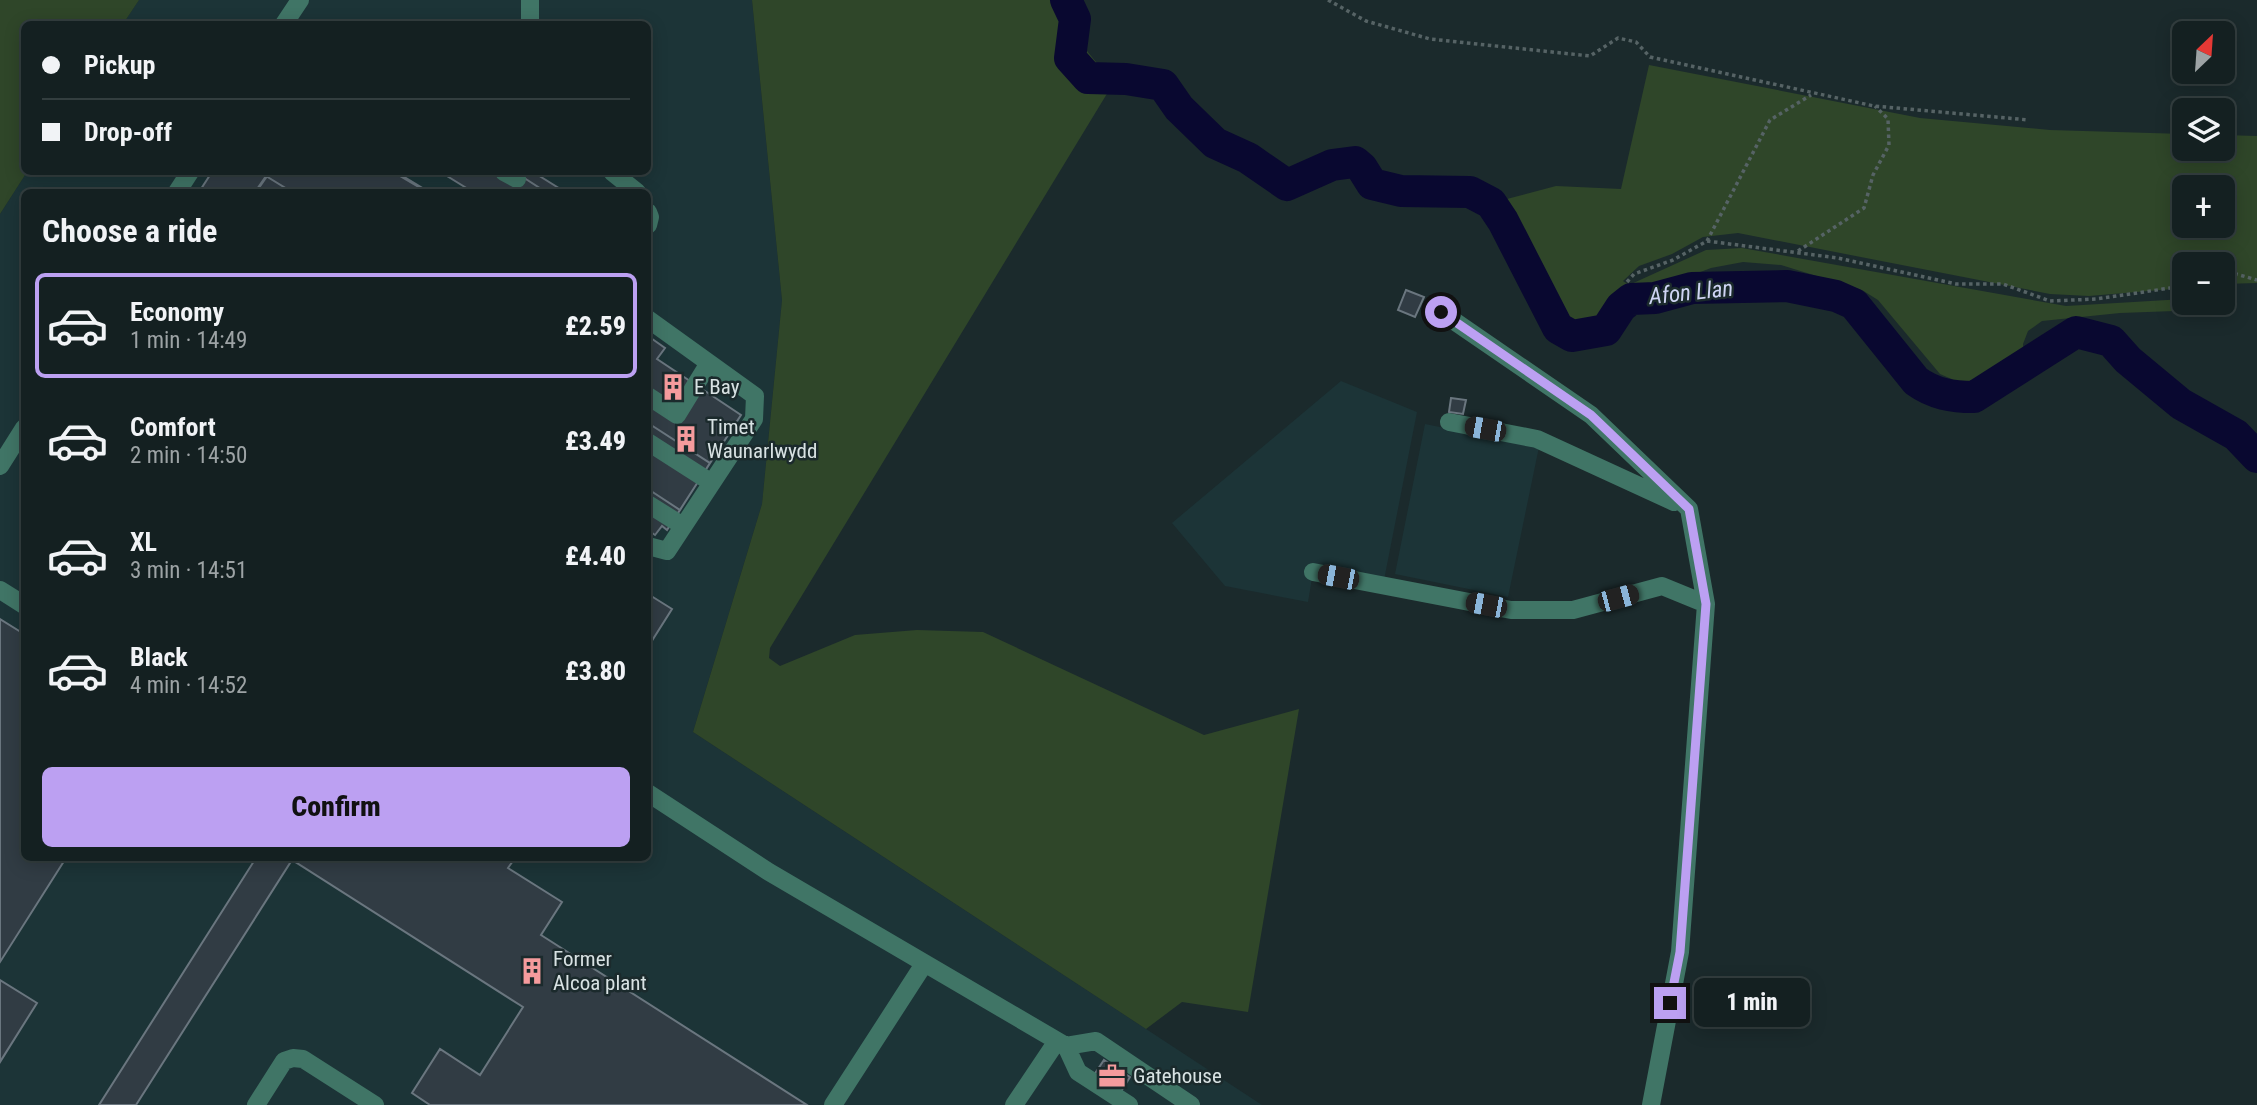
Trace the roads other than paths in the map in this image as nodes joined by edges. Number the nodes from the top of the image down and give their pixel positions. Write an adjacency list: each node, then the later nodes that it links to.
1 (300, 0): 3 (lane)
2 (530, 0): 4 (lane)
3 (286, 21)
4 (530, 21)
5 (616, 175): 6 (lane)
6 (633, 189)
7 (1441, 312): 17 (lane)
8 (651, 321): 9 (lane)
9 (709, 363): 10 (lane); 15 (lane)
10 (651, 398)
11 (1449, 422): 17 (lane)
12 (21, 433): 14 (lane)
13 (651, 444): 15 (lane)
14 (0, 466)
15 (712, 483): 18 (lane)
16 (651, 506): 18 (lane)
17 (1689, 509): 23 (lane)
18 (683, 526): 19 (lane)
19 (651, 547)
20 (1313, 572): 23 (lane)
21 (0, 590): 22 (lane)
22 (21, 602)
23 (1706, 604): 33 (lane)
24 (651, 795): 25 (lane)
25 (924, 964): 26 (lane); 29 (lane)
26 (1061, 1043): 30 (lane); 31 (lane); 32 (lane)
27 (256, 1105): 28 (lane)
28 (375, 1105)
29 (833, 1105)
30 (1014, 1105)
31 (1129, 1105)
32 (1191, 1105)
33 (1651, 1105)

